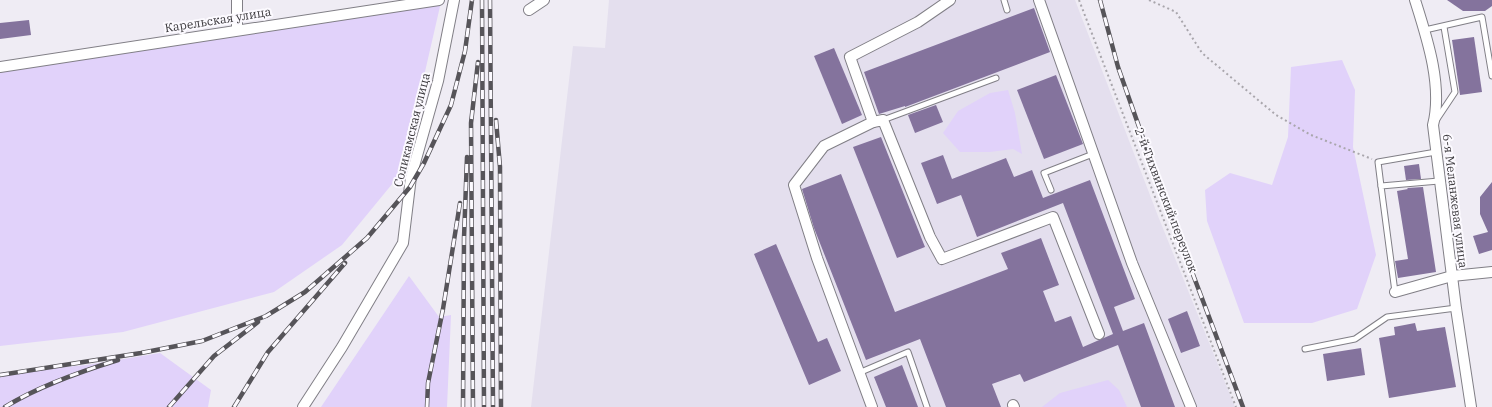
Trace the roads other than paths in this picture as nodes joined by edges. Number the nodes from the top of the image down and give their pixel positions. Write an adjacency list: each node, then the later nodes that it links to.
1 (237, 0): 12 (street)
2 (440, 0): 12 (street, Карельская улица)
3 (454, 0): 32 (street, Соликамская улица)
4 (544, 0): 9 (street)
5 (950, 0): 18 (street)
6 (1004, 0): 10 (lane)
7 (1039, 0): 21 (street)
8 (1415, 0): 13 (street, 6-я Меланжевая улица)
9 (529, 10)
10 (1007, 10)
11 (1444, 27): 13 (lane); 15 (lane); 19 (lane)
12 (237, 30): 14 (street, Карельская улица)
13 (1425, 30): 19 (street, 6-я Меланжевая улица)
14 (0, 67)
15 (1492, 76)
16 (996, 78): 17 (lane)
17 (883, 120): 18 (street); 29 (street)
18 (873, 122): 31 (street)
19 (1433, 125): 20 (street, 6-я Меланжевая улица)
20 (1436, 152): 22 (street, 6-я Меланжевая улица); 23 (lane)
21 (1093, 154): 24 (lane); 35 (street)
22 (1439, 181): 23 (lane); 26 (street, 6-я Меланжевая улица)
23 (1380, 186): 27 (lane)
24 (1051, 190)
25 (1492, 272): 26 (street)
26 (1452, 276): 27 (street); 28 (street, 6-я Меланжевая улица)
27 (1395, 292)
28 (1456, 308): 30 (lane); 36 (street, 6-я Меланжевая улица)
29 (1099, 334)
30 (1305, 348)
31 (861, 372): 33 (street); 34 (lane)
32 (303, 407)
33 (872, 407)
34 (927, 407)
35 (1191, 407)
36 (1471, 407)

